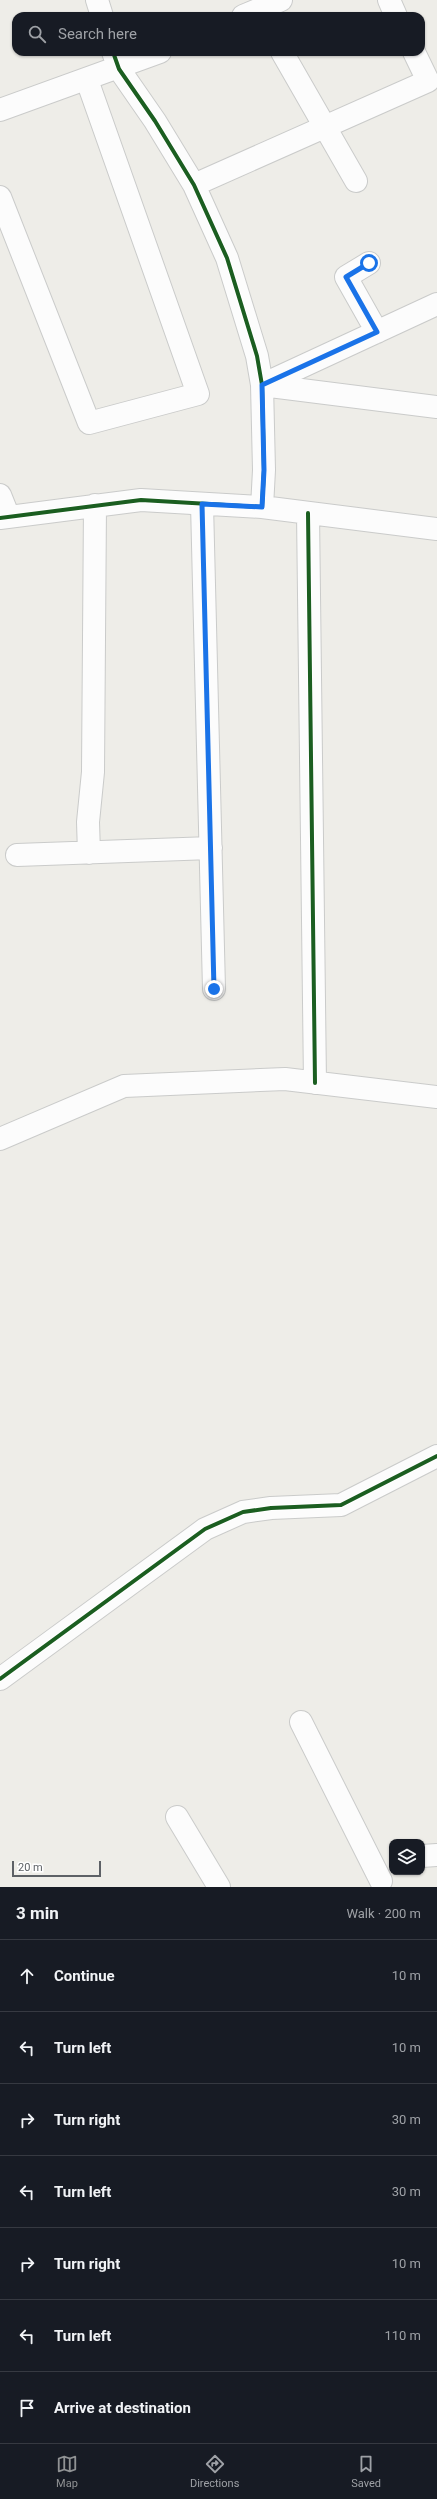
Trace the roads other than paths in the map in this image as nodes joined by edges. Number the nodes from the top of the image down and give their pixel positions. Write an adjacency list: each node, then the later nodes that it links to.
1 (97, 0): 4 (street)
2 (389, 0): 6 (street)
3 (278, 1): 5 (street)
4 (101, 12)
5 (257, 12)
6 (394, 12)
7 (138, 56): 10 (street)
8 (284, 56): 13 (street)
9 (416, 56): 13 (street)
10 (116, 60): 11 (street); 15 (street)
11 (87, 80): 12 (street); 16 (street)
12 (1, 107)
13 (325, 126): 14 (street); 15 (street)
14 (356, 181)
15 (194, 185): 20 (street)
16 (0, 197)
17 (369, 263): 19 (street)
18 (437, 304): 19 (street)
19 (377, 332): 20 (street)
20 (262, 385): 21 (street); 25 (street)
21 (437, 407)
22 (0, 495): 27 (street)
23 (202, 504): 24 (street); 25 (street); 29 (street)
24 (95, 505): 27 (street); 30 (street)
25 (262, 507): 26 (street)
26 (308, 513): 28 (street); 33 (street)
27 (4, 516)
28 (437, 529)
29 (211, 848): 30 (street); 32 (street)
30 (89, 853): 31 (street)
31 (17, 855)
32 (214, 989)
33 (315, 1082): 34 (street); 35 (street)
34 (437, 1097)
35 (0, 1140)
36 (437, 1456): 37 (street)
37 (0, 1679)
38 (301, 1722): 42 (street)
39 (177, 1817): 43 (street)
40 (437, 1855): 41 (street)
41 (425, 1856)
42 (383, 1880)
43 (219, 1887)

